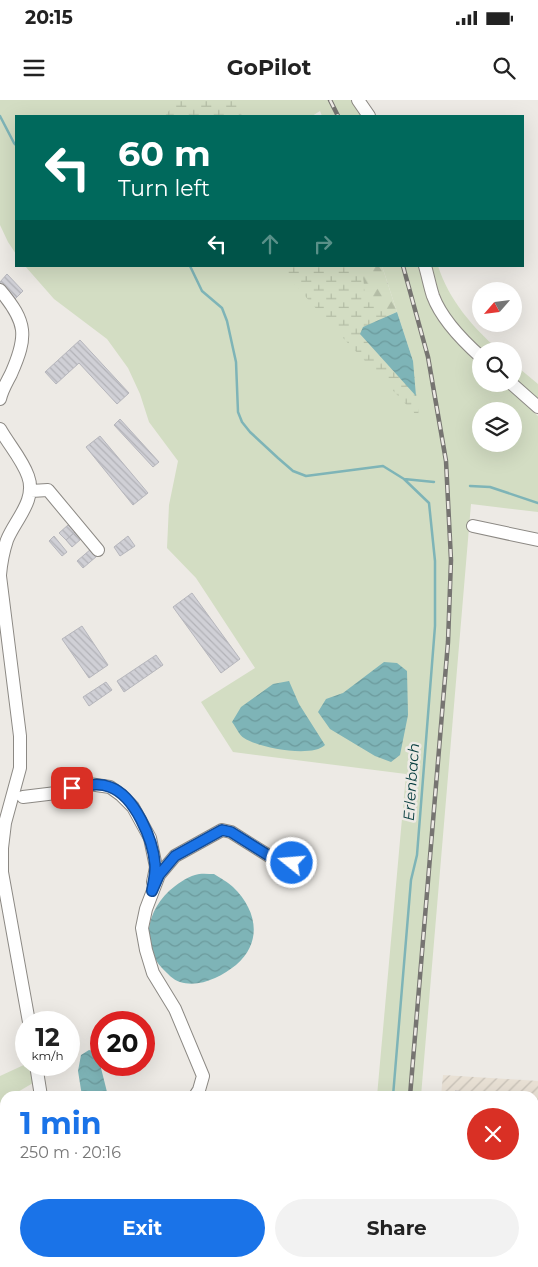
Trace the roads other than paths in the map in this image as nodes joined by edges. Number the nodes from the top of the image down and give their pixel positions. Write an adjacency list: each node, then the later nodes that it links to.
1 (358, 100): 2 (street)
2 (368, 115)
3 (425, 267): 5 (street)
4 (0, 290): 7 (street)
5 (472, 349)
6 (521, 392): 8 (street)
7 (0, 399)
8 (538, 407)
9 (0, 429): 10 (street)
10 (31, 491): 13 (street); 14 (street)
11 (473, 526): 12 (street)
12 (538, 540)
13 (98, 550)
14 (0, 575): 18 (street)
15 (23, 797): 17 (street)
16 (307, 867): 17 (street)
17 (152, 891): 21 (street)
18 (26, 1011)
19 (38, 1076): 20 (street)
20 (40, 1091)
21 (197, 1091)

